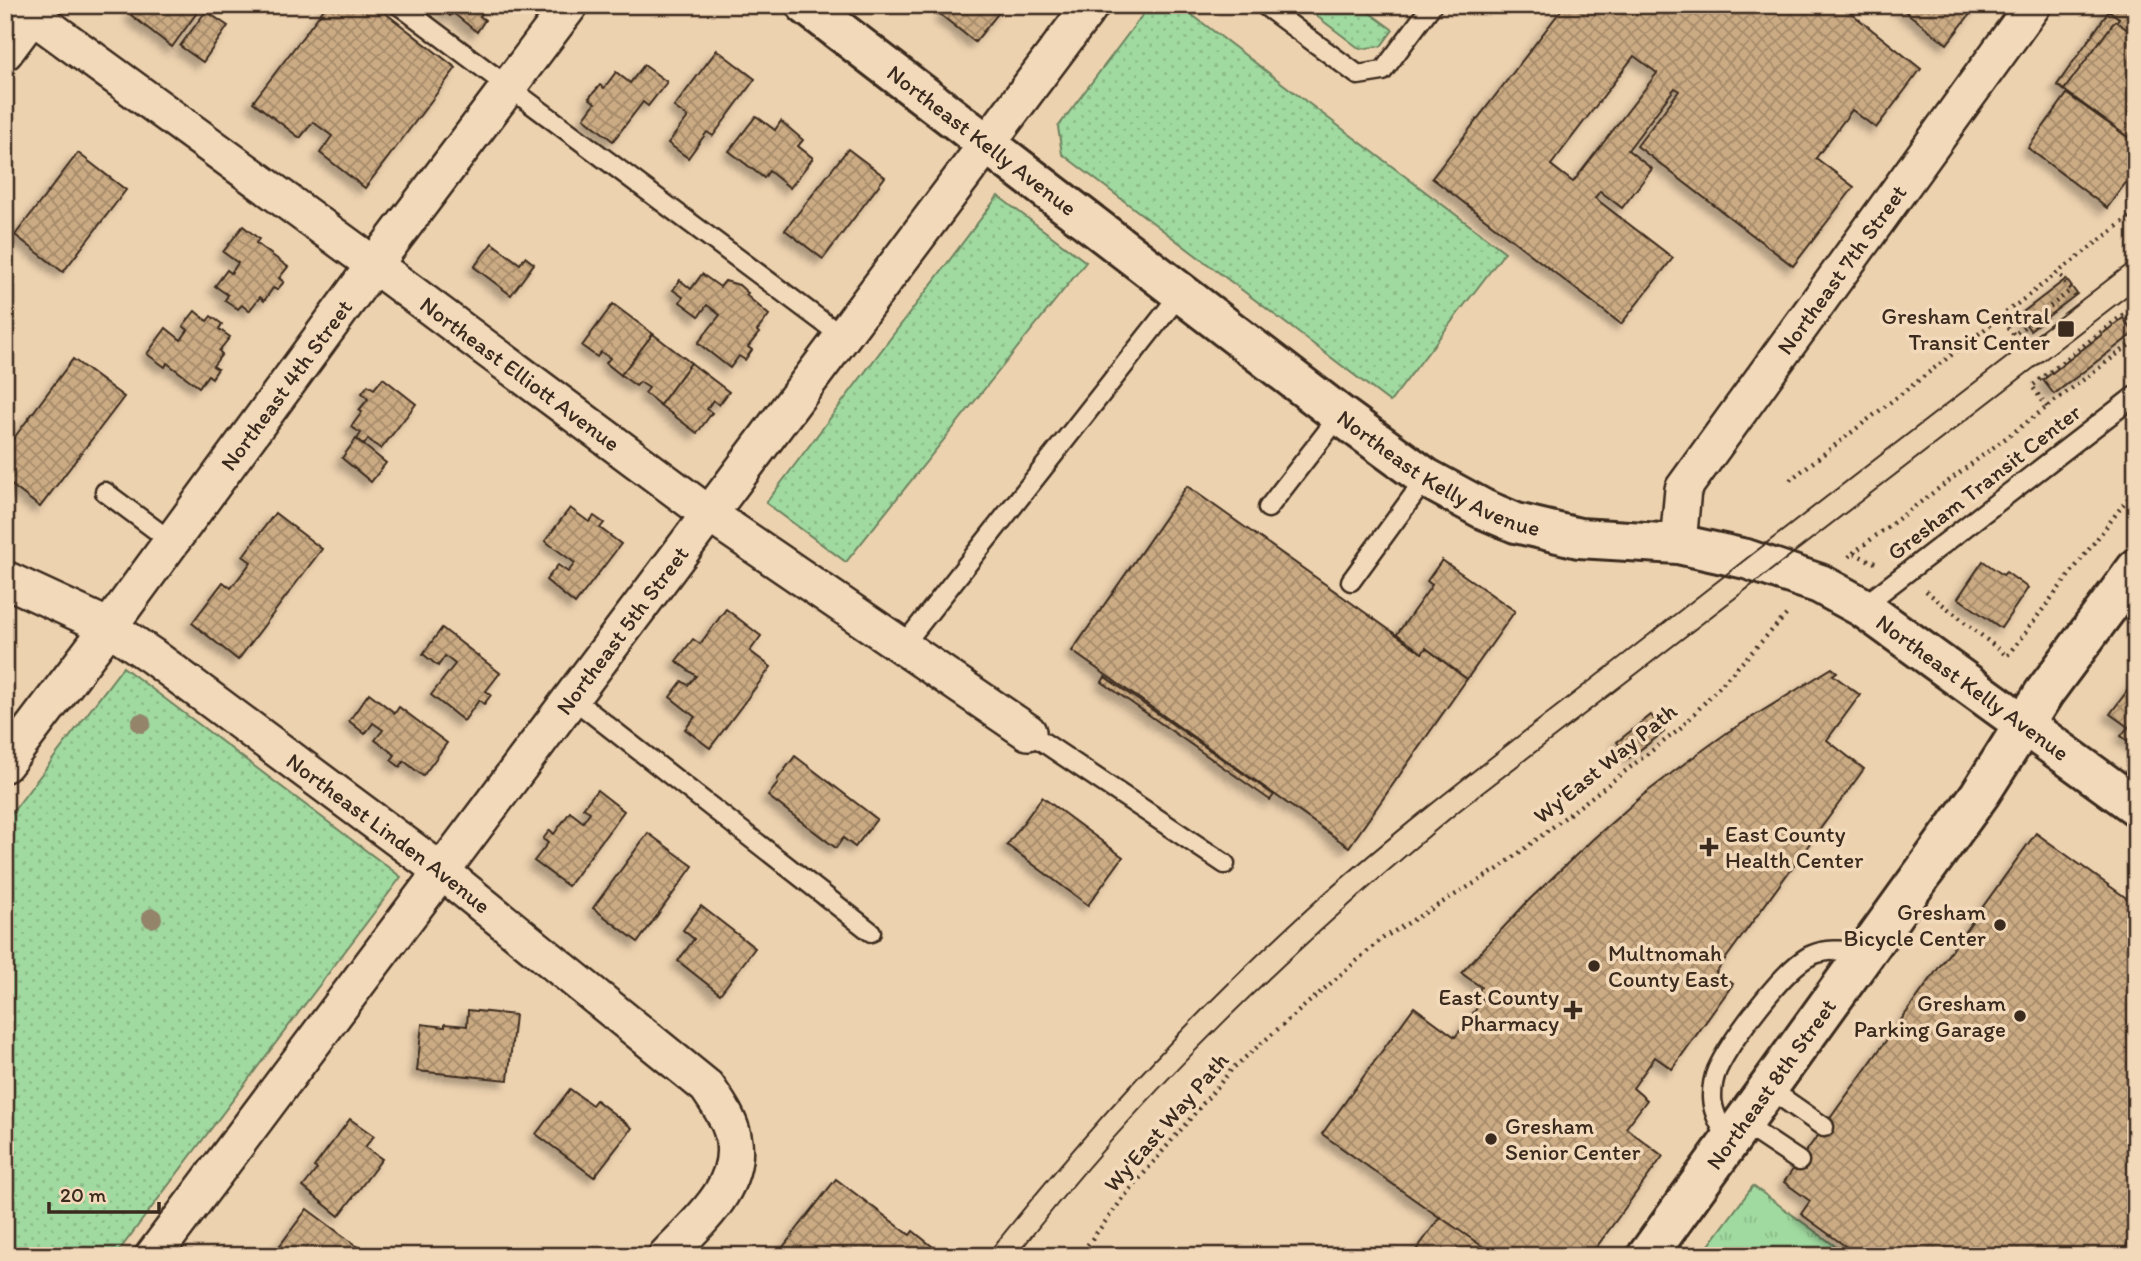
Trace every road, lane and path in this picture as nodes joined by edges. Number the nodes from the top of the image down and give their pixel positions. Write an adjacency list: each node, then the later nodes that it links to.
1 (399, 5): 10 (lane)
2 (570, 5): 10 (street, Northeast 4th Street)
3 (806, 5): 11 (street, Northeast Kelly Avenue)
4 (1091, 5): 11 (street, Northeast 5th Street)
5 (1264, 5): 6 (lane)
6 (1432, 5)
7 (2034, 5): 30 (street, Northeast 7th Street)
8 (30, 9): 9 (street); 13 (street, Northeast Elliott Avenue)
9 (5, 52)
10 (509, 87): 13 (street, Northeast 4th Street); 18 (lane)
11 (987, 145): 15 (street, Northeast Kelly Avenue); 18 (street, Northeast 5th Street)
12 (2136, 212): 14 (path)
13 (374, 265): 28 (street, Northeast Elliott Avenue); 29 (street, Northeast 4th Street)
14 (2058, 272): 16 (path); 16 (path)
15 (1181, 293): 22 (street, Northeast Kelly Avenue); 39 (lane)
16 (1999, 316): 24 (path)
17 (2136, 329): 21 (path)
18 (843, 337): 28 (street, Northeast 5th Street)
19 (2136, 340): 21 (path, Wy'East Way Path)
20 (2136, 395): 33 (lane, Gresham Transit Center)
21 (2047, 407): 31 (path, Wy'East Way Path)
22 (1339, 415): 23 (street, Northeast Kelly Avenue); 27 (lane)
23 (1426, 478): 30 (street, Northeast Kelly Avenue); 35 (lane)
24 (1790, 480)
25 (2136, 488): 33 (path)
26 (105, 492): 29 (lane)
27 (1268, 508)
28 (710, 515): 39 (street, Northeast Elliott Avenue); 40 (street, Northeast 5th Street)
29 (172, 542): 38 (street, Northeast 4th Street)
30 (1678, 544): 36 (street, Northeast Kelly Avenue)
31 (1853, 553): 33 (path); 36 (path, Wy'East Way Path)
32 (2136, 569): 41 (street, Northeast 8th Street)
33 (1902, 575): 37 (lane, Gresham Transit Center)
34 (5, 579): 38 (street, Northeast Linden Avenue)
35 (1351, 580)
36 (1820, 584): 37 (street, Northeast Kelly Avenue); 55 (path, Wy'East Way Path)
37 (1862, 607): 41 (street, Northeast Kelly Avenue)
38 (109, 627): 43 (street, Northeast 4th Street); 46 (street, Northeast Linden Avenue)
39 (902, 647): 42 (street, Northeast Elliott Avenue)
40 (572, 698): 46 (street, Northeast 5th Street); 47 (lane)
41 (2024, 726): 44 (street, Northeast Kelly Avenue); 48 (street, Northeast 8th Street)
42 (1028, 732): 45 (lane)
43 (5, 764)
44 (2136, 806)
45 (1225, 864)
46 (441, 871): 53 (street, Northeast 5th Street); 54 (street, Northeast Linden Avenue)
47 (871, 933)
48 (1866, 952): 49 (street, Northeast 8th Street); 51 (lane)
49 (1768, 1088): 50 (lane); 51 (street, Northeast 8th Street)
50 (1824, 1127)
51 (1736, 1132): 52 (lane); 58 (street, Northeast 8th Street)
52 (1799, 1161)
53 (153, 1256)
54 (666, 1256)
55 (1079, 1256)
56 (1454, 1256): 57 (path)
57 (1466, 1256)
58 (1647, 1256)

